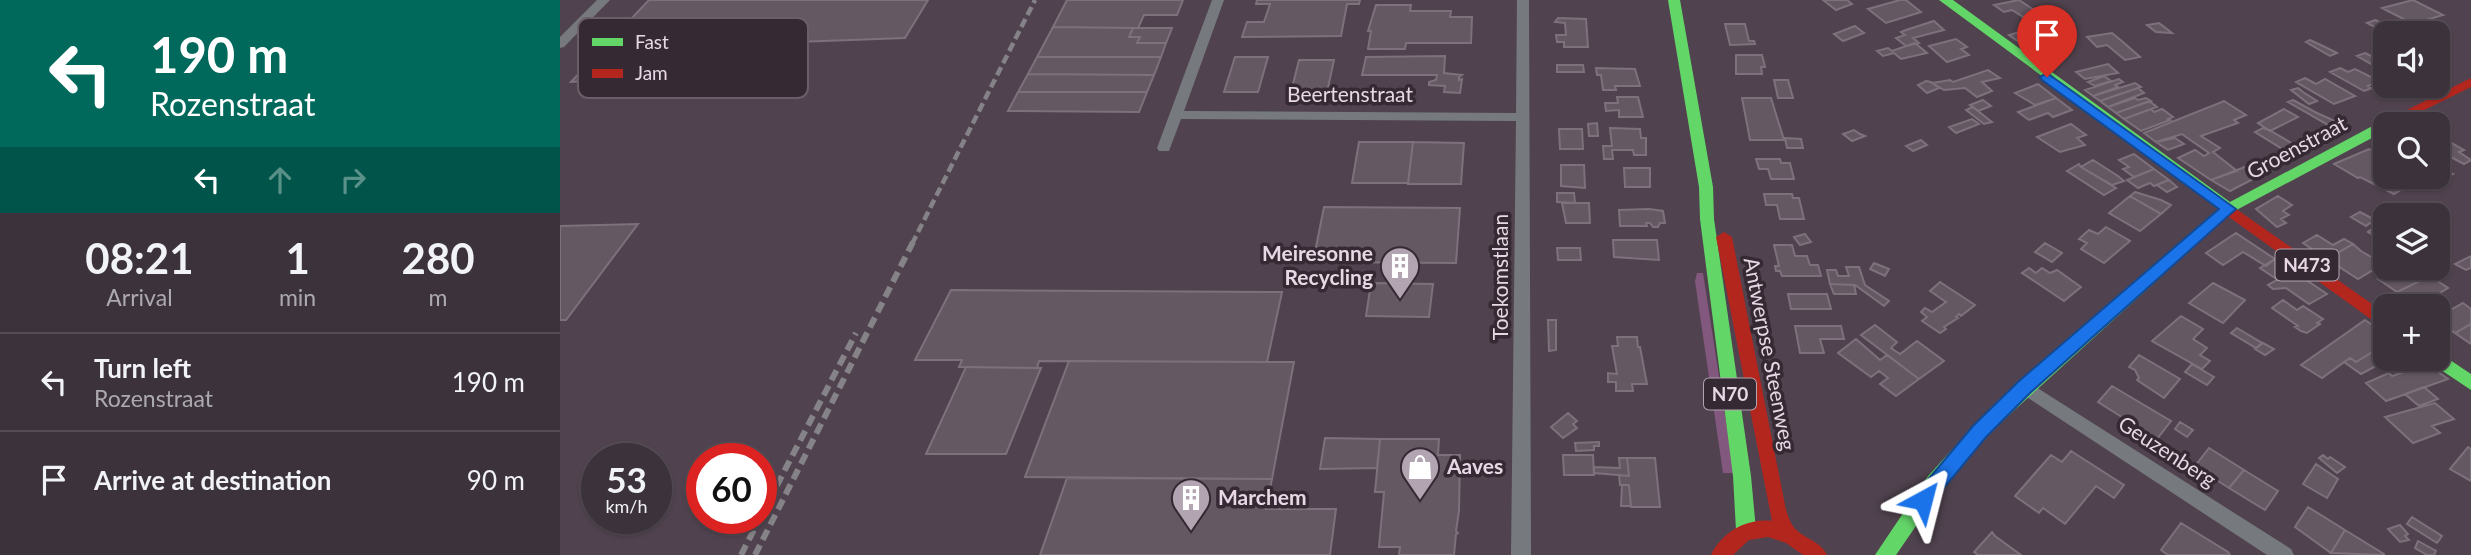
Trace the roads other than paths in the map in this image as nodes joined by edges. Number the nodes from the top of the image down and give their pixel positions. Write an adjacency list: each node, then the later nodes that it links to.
1 (604, 0): 6 (street)
2 (1218, 0): 11 (street)
3 (1523, 0): 12 (street, Toekomstlaan)
4 (1674, 0): 15 (main road, Antwerpse Steenweg / N70)
5 (1945, 0): 16 (main road)
6 (586, 18)
7 (578, 26): 8 (street)
8 (560, 44)
9 (2471, 82): 10 (main road, Groenstraat)
10 (2412, 112)
11 (1176, 115): 12 (street, Beertenstraat); 14 (street)
12 (1523, 117): 23 (street, Toekomstlaan)
13 (2373, 132): 16 (main road, Groenstraat)
14 (1164, 148)
15 (1706, 187): 21 (main road, Antwerpse Steenweg / N70); 22 (main road, Antwerpse Steenweg / N70)
16 (2229, 209): 17 (main road, N473); 20 (main road, Groenstraat)
17 (2373, 312)
18 (2450, 368): 19 (main road)
19 (2471, 383)
20 (2025, 387): 26 (main road, Groenstraat); 27 (street, Geuzenberg)
21 (1746, 530): 22 (main road); 24 (main road)
22 (1785, 531): 25 (main road)
23 (1521, 555)
24 (1721, 555)
25 (1817, 555)
26 (1885, 555)
27 (2284, 555)

